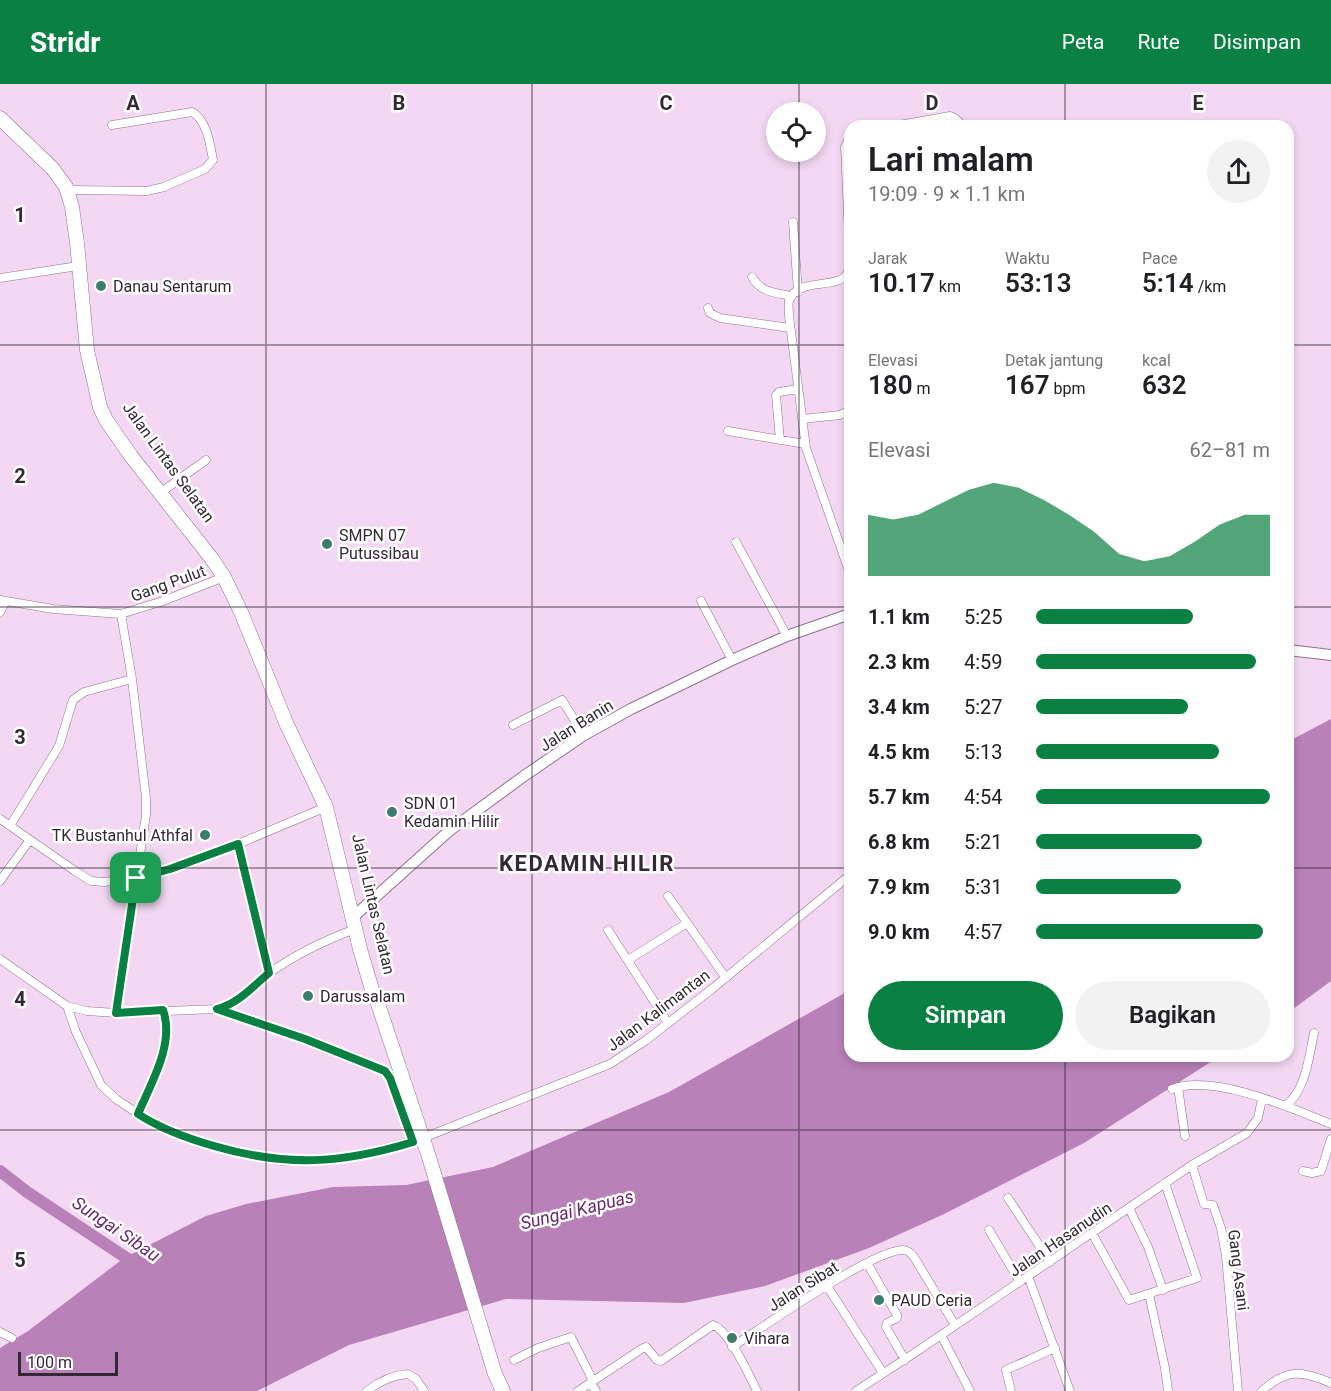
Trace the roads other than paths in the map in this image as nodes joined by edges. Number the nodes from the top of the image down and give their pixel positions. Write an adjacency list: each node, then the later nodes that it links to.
1 (0, 108): 6 (highway, Jalan Lintas Selatan)
2 (0, 118): 8 (highway, Jalan Lintas Selatan)
3 (928, 120): 4 (street)
4 (957, 120)
5 (112, 125): 6 (street)
6 (75, 190): 22 (highway, Jalan Lintas Selatan)
7 (793, 222): 12 (street)
8 (78, 266): 10 (street); 23 (highway, Jalan Lintas Selatan)
9 (752, 277): 12 (street)
10 (0, 278)
11 (844, 278): 12 (street)
12 (795, 294): 14 (street)
13 (708, 308): 14 (street)
14 (790, 328): 15 (street)
15 (798, 389): 17 (street); 19 (street)
16 (844, 413): 17 (street)
17 (802, 419): 20 (street)
18 (728, 431): 19 (street)
19 (780, 440): 20 (street)
20 (805, 444): 25 (street)
21 (206, 460): 22 (street)
22 (166, 488): 23 (highway, Jalan Lintas Selatan)
23 (189, 524): 26 (highway, Jalan Lintas Selatan); 37 (highway, Jalan Lintas Selatan)
24 (736, 542): 32 (street)
25 (844, 557)
26 (224, 577): 30 (street, Gang Pulut); 37 (highway, Jalan Lintas Selatan)
27 (3, 600): 29 (street); 30 (street)
28 (701, 601): 35 (street)
29 (0, 612)
30 (121, 614): 36 (street)
31 (844, 616): 32 (street, Jalan Banin)
32 (787, 636): 35 (street, Jalan Banin)
33 (1294, 651): 34 (street)
34 (1331, 655)
35 (732, 660): 39 (street, Jalan Banin)
36 (132, 679): 42 (street); 45 (street)
37 (281, 703): 40 (highway, Jalan Lintas Selatan); 50 (highway, Jalan Lintas Selatan)
38 (513, 725): 39 (street)
39 (584, 735): 50 (street, Jalan Banin)
40 (326, 807): 44 (street); 50 (highway, Jalan Lintas Selatan)
41 (0, 819): 42 (street)
42 (10, 826): 43 (street)
43 (29, 841): 45 (street); 47 (street)
44 (238, 844): 45 (street); 54 (street)
45 (136, 878): 59 (street)
46 (844, 880): 55 (street, Jalan Kalimantan)
47 (0, 881)
48 (668, 896): 49 (street)
49 (687, 923): 53 (street); 55 (street)
50 (356, 927): 54 (street, Jalan Banin); 68 (highway, Jalan Lintas Selatan)
51 (608, 930): 53 (street)
52 (0, 959): 56 (street)
53 (627, 960): 60 (street)
54 (269, 973): 57 (street, Jalan Banin)
55 (726, 978): 60 (street, Jalan Kalimantan)
56 (67, 1006): 59 (street, Jalan Banin); 64 (street, Jalan Kalimantan)
57 (217, 1009): 58 (street, Jalan Banin); 68 (street)
58 (163, 1010): 59 (street, Jalan Banin); 64 (street)
59 (116, 1013)
60 (668, 1023): 68 (street, Jalan Kalimantan)
61 (1314, 1033): 63 (street)
62 (1262, 1099): 63 (street); 66 (street); 69 (street, Jalan Hasanudin)
63 (1285, 1106): 65 (street)
64 (138, 1114): 68 (street, Jalan Kalimantan)
65 (1331, 1124)
66 (1185, 1136)
67 (1331, 1139): 70 (street)
68 (418, 1140): 96 (highway, Jalan Lintas Selatan)
69 (1192, 1165): 71 (street, Jalan Hasanudin); 105 (street, Gang Asani)
70 (1303, 1171)
71 (1165, 1183): 73 (street, Jalan Hasanudin); 81 (street)
72 (1008, 1198): 76 (street)
73 (1129, 1208): 75 (street, Jalan Hasanudin); 81 (street)
74 (989, 1230): 79 (street)
75 (1092, 1233): 76 (street, Jalan Hasanudin); 82 (street)
76 (1050, 1262): 78 (street, Jalan Hasanudin)
77 (867, 1263): 80 (street, Jalan Sibat); 83 (street, Jalan Sibat); 90 (street)
78 (1028, 1276): 79 (street, Jalan Hasanudin); 88 (street)
79 (1020, 1282): 83 (street, Jalan Hasanudin)
80 (827, 1286): 87 (street, Jalan Sibat); 91 (street)
81 (1163, 1290): 82 (street)
82 (1149, 1294): 104 (street)
83 (955, 1325): 85 (street, Jalan Hasanudin)
84 (0, 1332): 86 (street)
85 (941, 1335): 90 (street, Jalan Hasanudin); 101 (street)
86 (12, 1338)
87 (732, 1347): 92 (street); 99 (street)
88 (1055, 1348): 102 (street); 103 (street)
89 (514, 1360): 92 (street)
90 (905, 1360): 91 (street, Jalan Hasanudin)
91 (883, 1373): 100 (street, Jalan Hasanudin)
92 (592, 1382): 97 (street); 98 (street)
93 (1331, 1383): 106 (street)
94 (367, 1391): 95 (street)
95 (424, 1391)
96 (503, 1391)
97 (578, 1391)
98 (596, 1391)
99 (757, 1391)
100 (856, 1391)
101 (970, 1391)
102 (1011, 1391)
103 (1070, 1391)
104 (1167, 1391)
105 (1238, 1391)
106 (1262, 1391)

